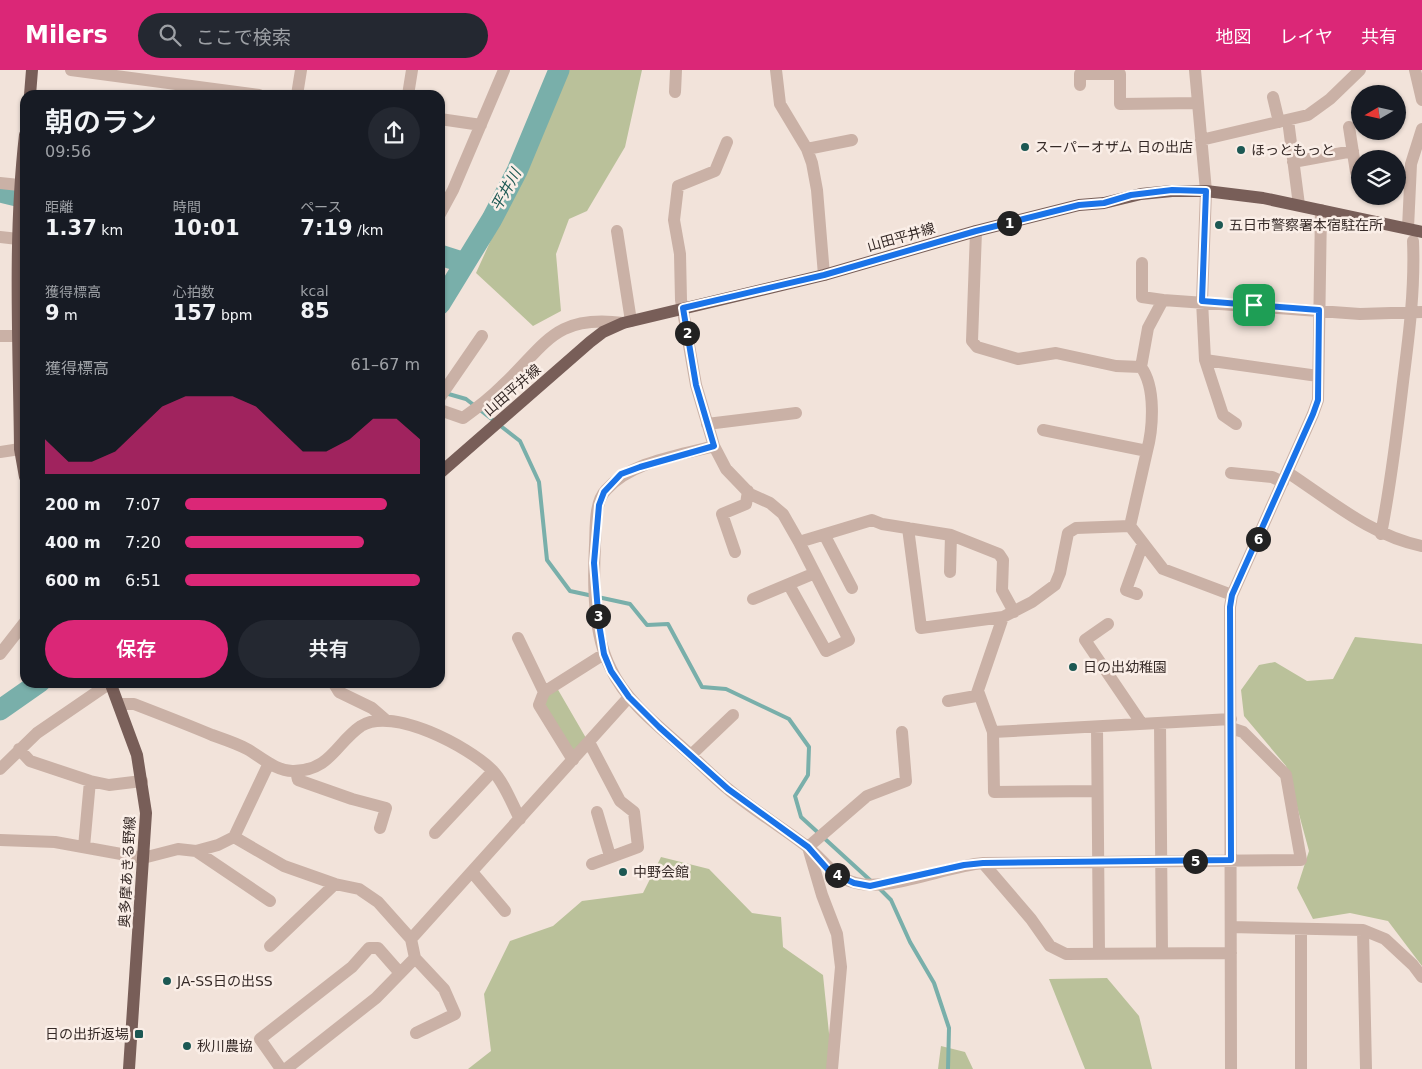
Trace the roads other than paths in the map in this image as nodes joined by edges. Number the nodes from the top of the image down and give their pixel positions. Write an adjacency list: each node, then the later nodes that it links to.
1 (32, 70): 12 (main road)
2 (71, 70): 13 (street)
3 (301, 70): 14 (street)
4 (412, 70): 15 (street)
5 (504, 70): 22 (street)
6 (676, 70): 16 (street)
7 (776, 70): 28 (street)
8 (1195, 70): 19 (street)
9 (1360, 70): 21 (street)
10 (1415, 70): 18 (street)
11 (1080, 85): 19 (street)
12 (30, 90)
13 (221, 90)
14 (298, 90)
15 (409, 90)
16 (675, 92)
17 (1273, 97): 21 (street)
18 (1422, 100)
19 (1198, 104): 26 (street)
20 (445, 120): 22 (street)
21 (1283, 121): 26 (street); 31 (street)
22 (481, 125): 35 (street)
23 (1349, 127): 29 (street)
24 (1422, 129): 38 (street)
25 (852, 140): 28 (street)
26 (1201, 140): 34 (street)
27 (727, 142): 49 (street)
28 (807, 149): 46 (street)
29 (1353, 150)
30 (1351, 151): 31 (street)
31 (1294, 162): 36 (street)
32 (0, 182): 33 (street)
33 (20, 185): 43 (main road)
34 (1206, 191): 36 (main road, 山田平井線); 40 (main road, 山田平井線); 48 (street)
35 (445, 205)
36 (1299, 205): 37 (main road, 山田平井線)
37 (1321, 210): 38 (main road, 山田平井線); 50 (street)
38 (1408, 228): 41 (main road, 山田平井線)
39 (617, 231): 52 (street)
40 (976, 231): 46 (main road, 山田平井線); 57 (street)
41 (1422, 232)
42 (0, 237): 43 (street)
43 (18, 239): 54 (main road)
44 (1413, 241): 51 (street)
45 (1142, 263): 47 (street)
46 (824, 275): 49 (main road, 山田平井線)
47 (1163, 300): 48 (street); 57 (street)
48 (1202, 301): 50 (street); 56 (street)
49 (683, 308): 52 (main road, 山田平井線); 62 (street)
50 (1319, 310): 51 (street); 58 (street)
51 (1417, 312): 75 (street)
52 (627, 322): 60 (street); 69 (main road, 山田平井線)
53 (0, 336): 54 (street)
54 (19, 336): 66 (main road)
55 (482, 336): 59 (street)
56 (1205, 360): 58 (street); 63 (street)
57 (1141, 367): 67 (street)
58 (1318, 376): 71 (street)
59 (445, 390)
60 (445, 412)
61 (796, 413): 62 (street)
62 (707, 424): 65 (street)
63 (1236, 424)
64 (1043, 430): 67 (street)
65 (714, 446): 72 (street); 94 (street)
66 (20, 449): 68 (street)
67 (1147, 451): 73 (street)
68 (0, 452)
69 (445, 469)
70 (1231, 473): 71 (street)
71 (1285, 477): 75 (street); 87 (street)
72 (748, 491): 78 (street); 81 (street)
73 (1130, 526): 79 (street); 89 (street)
74 (908, 528): 76 (street); 77 (street); 89 (street)
75 (1381, 534): 80 (street)
76 (951, 535): 82 (street); 89 (street)
77 (825, 536): 78 (street); 85 (street)
78 (799, 542): 83 (street)
79 (1143, 543): 86 (street); 87 (street)
80 (1422, 546)
81 (735, 552)
82 (950, 572)
83 (815, 573): 84 (street); 84 (street)
84 (789, 584): 88 (street)
85 (852, 588)
86 (1126, 590)
87 (1232, 595): 107 (street)
88 (753, 599)
89 (1009, 614): 98 (street)
90 (1108, 624): 106 (street)
91 (20, 628): 93 (street)
92 (518, 638): 99 (street)
93 (0, 654)
94 (604, 654): 99 (street); 100 (street)
95 (104, 688): 112 (street)
96 (113, 688): 102 (main road, 奥多摩あきる野線)
97 (336, 688): 104 (street)
98 (978, 691): 101 (street); 110 (street)
99 (544, 692): 114 (street)
100 (629, 697): 111 (street); 113 (street)
101 (948, 701)
102 (119, 704): 115 (street); 119 (main road, 奥多摩あきる野線)
103 (733, 715): 113 (street)
104 (388, 721): 117 (street); 118 (street)
105 (1160, 723): 106 (street); 107 (street); 134 (street)
106 (1142, 724): 108 (street)
107 (1231, 724): 133 (street); 133 (street)
108 (1097, 727): 110 (street); 121 (street)
109 (902, 732): 129 (street)
110 (993, 732): 121 (street)
111 (589, 742): 114 (street); 131 (street)
112 (19, 749): 116 (street); 120 (street)
113 (691, 755): 129 (street)
114 (573, 760): 123 (street)
115 (269, 763): 117 (street); 126 (street)
116 (0, 768)
117 (296, 771): 124 (street)
118 (493, 771): 123 (street); 125 (street)
119 (142, 781): 120 (street); 132 (main road, 奥多摩あきる野線)
120 (90, 782): 128 (street)
121 (1097, 791): 135 (street)
122 (597, 812): 131 (street)
123 (520, 819): 138 (street)
124 (380, 828)
125 (435, 833)
126 (234, 837): 130 (street); 139 (street)
127 (0, 840): 128 (street)
128 (84, 847): 132 (street)
129 (808, 847): 136 (street); 157 (street)
130 (196, 851): 132 (street); 140 (street)
131 (610, 856): 137 (street)
132 (143, 858): 154 (main road, 奥多摩あきる野線)
133 (1231, 860): 134 (street); 142 (street)
134 (1161, 861): 135 (street); 147 (street)
135 (1098, 862): 136 (street); 149 (street)
136 (983, 863): 149 (street)
137 (592, 864)
138 (472, 872): 141 (street); 145 (street)
139 (335, 884): 145 (street); 146 (street)
140 (270, 901)
141 (505, 911)
142 (1232, 927): 143 (street); 148 (street)
143 (1301, 929): 144 (street); 159 (street)
144 (1364, 930): 152 (street); 160 (street)
145 (411, 938): 150 (street)
146 (270, 946)
147 (1162, 953): 148 (street); 149 (street)
148 (1231, 953): 158 (street)
149 (1099, 954)
150 (415, 958): 151 (street); 153 (street)
151 (400, 972): 155 (street); 156 (street)
152 (1422, 977)
153 (416, 1033)
154 (129, 1069)
155 (281, 1069)
156 (286, 1069)
157 (832, 1069)
158 (1230, 1069)
159 (1301, 1069)
160 (1366, 1069)

